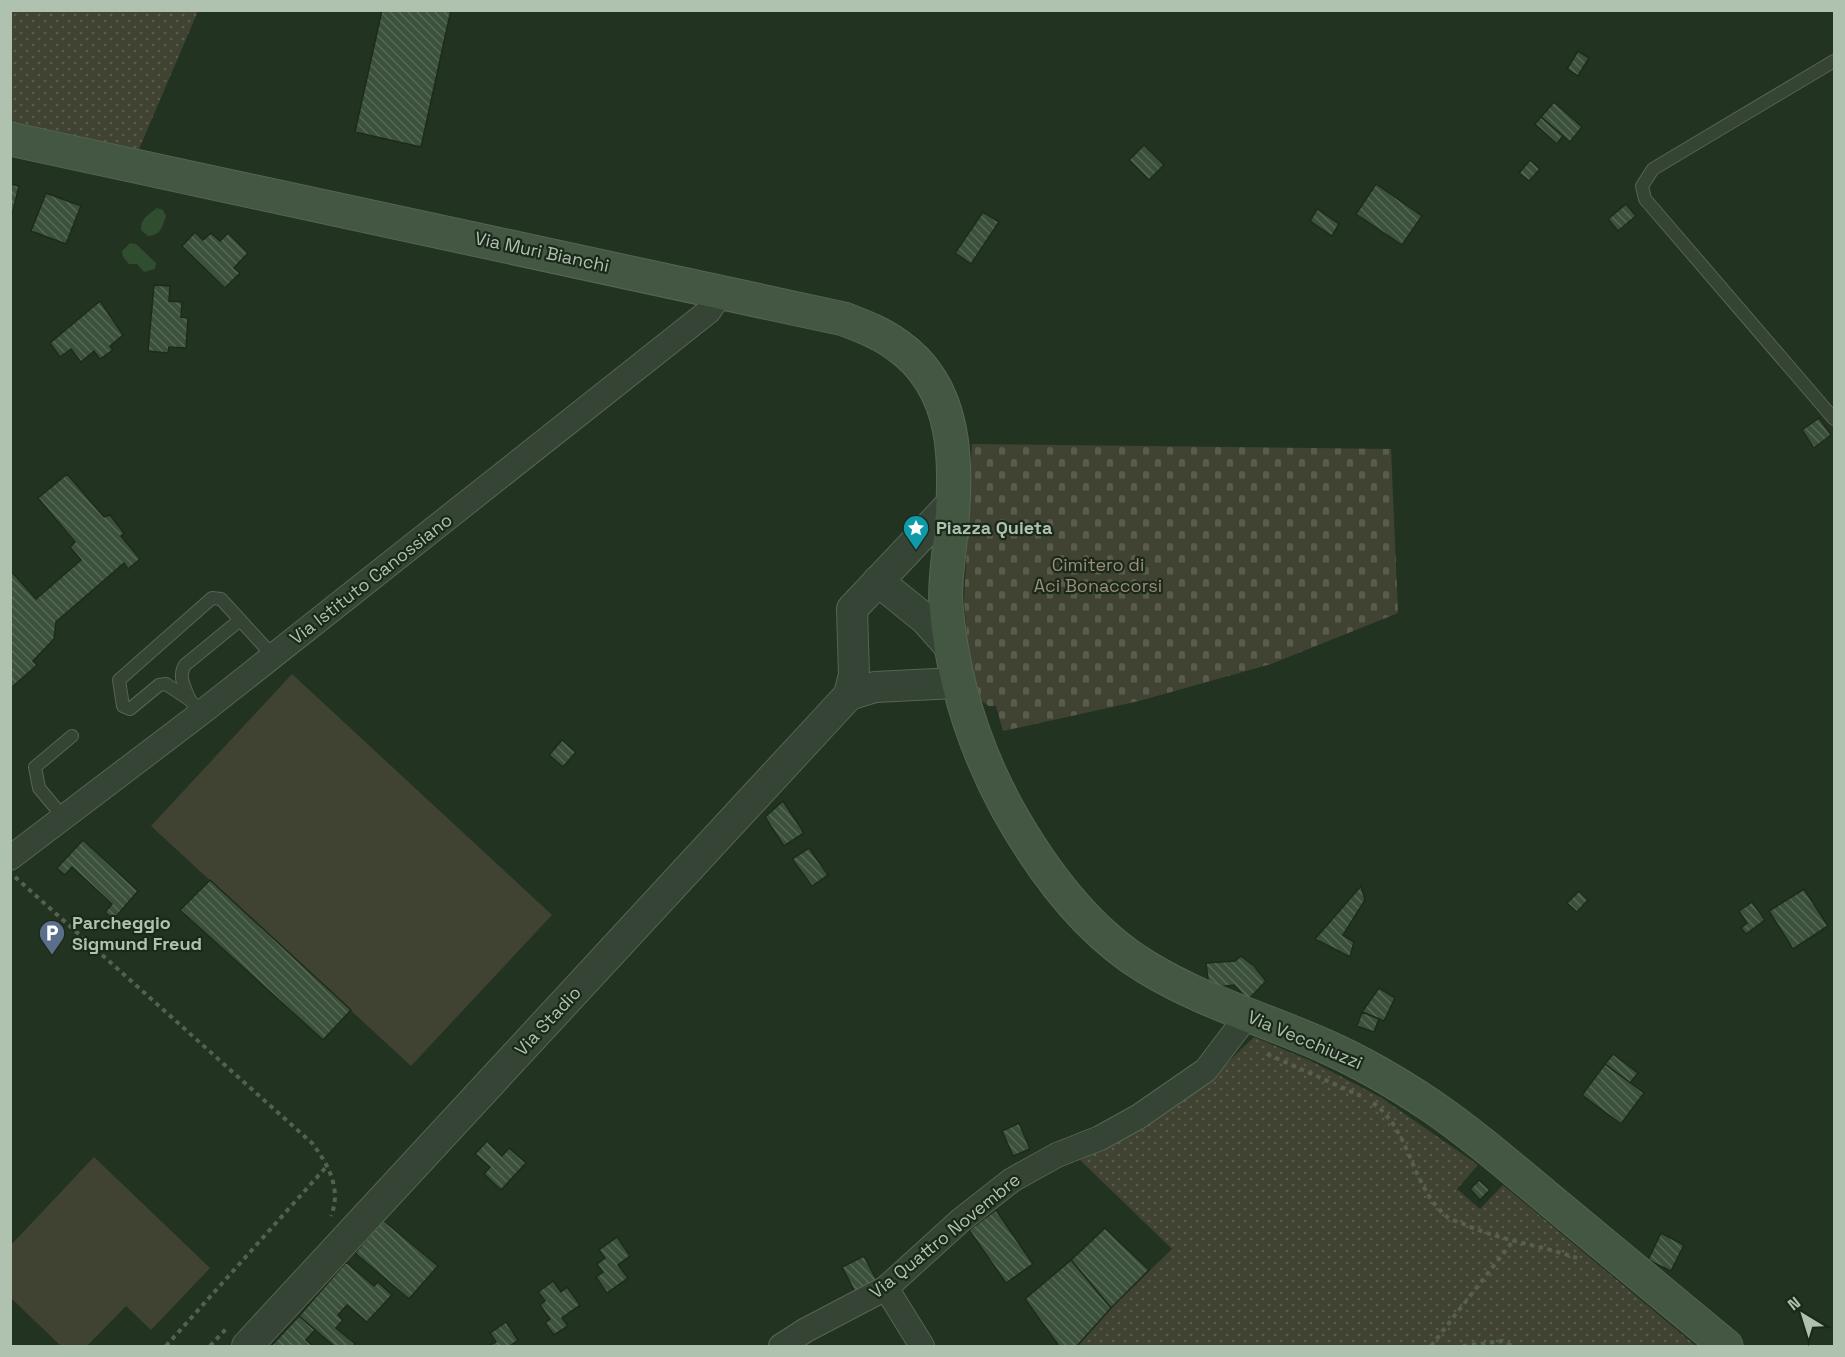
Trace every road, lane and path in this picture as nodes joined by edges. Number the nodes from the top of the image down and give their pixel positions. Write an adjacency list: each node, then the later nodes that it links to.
1 (1834, 61): 4 (lane)
2 (10, 139): 3 (main road, Via Muri Bianchi)
3 (722, 291): 5 (main road, Via Muri Bianchi); 9 (street, Via Istituto Canossiano)
4 (1834, 419)
5 (954, 501): 6 (street); 8 (main road, Via Muri Bianchi)
6 (878, 581): 8 (street); 11 (street)
7 (240, 620): 9 (lane); 12 (lane); 12 (lane)
8 (951, 648): 10 (main road, Via Vecchiuzzi)
9 (273, 656): 12 (street, Via Istituto Canossiano)
10 (956, 683): 11 (street); 16 (main road, Via Vecchiuzzi)
11 (849, 695): 22 (street, Via Stadio)
12 (196, 707): 14 (street, Via Istituto Canossiano)
13 (72, 736): 14 (lane)
14 (64, 818): 15 (street, Via Istituto Canossiano)
15 (13, 865): 17 (path)
16 (1239, 1027): 19 (path); 21 (street, Via Quattro Novembre); 30 (main road, Via Vecchiuzzi)
17 (327, 1166): 18 (path); 23 (path)
18 (324, 1223)
19 (1513, 1241): 20 (path); 27 (path)
20 (1586, 1261)
21 (886, 1288): 25 (street, Via Quattro Novembre); 26 (street)
22 (241, 1333): 24 (path)
23 (166, 1347)
24 (210, 1347)
25 (781, 1347)
26 (922, 1347)
27 (1431, 1347)
28 (1463, 1347): 29 (path)
29 (1512, 1347)
30 (1726, 1347)

